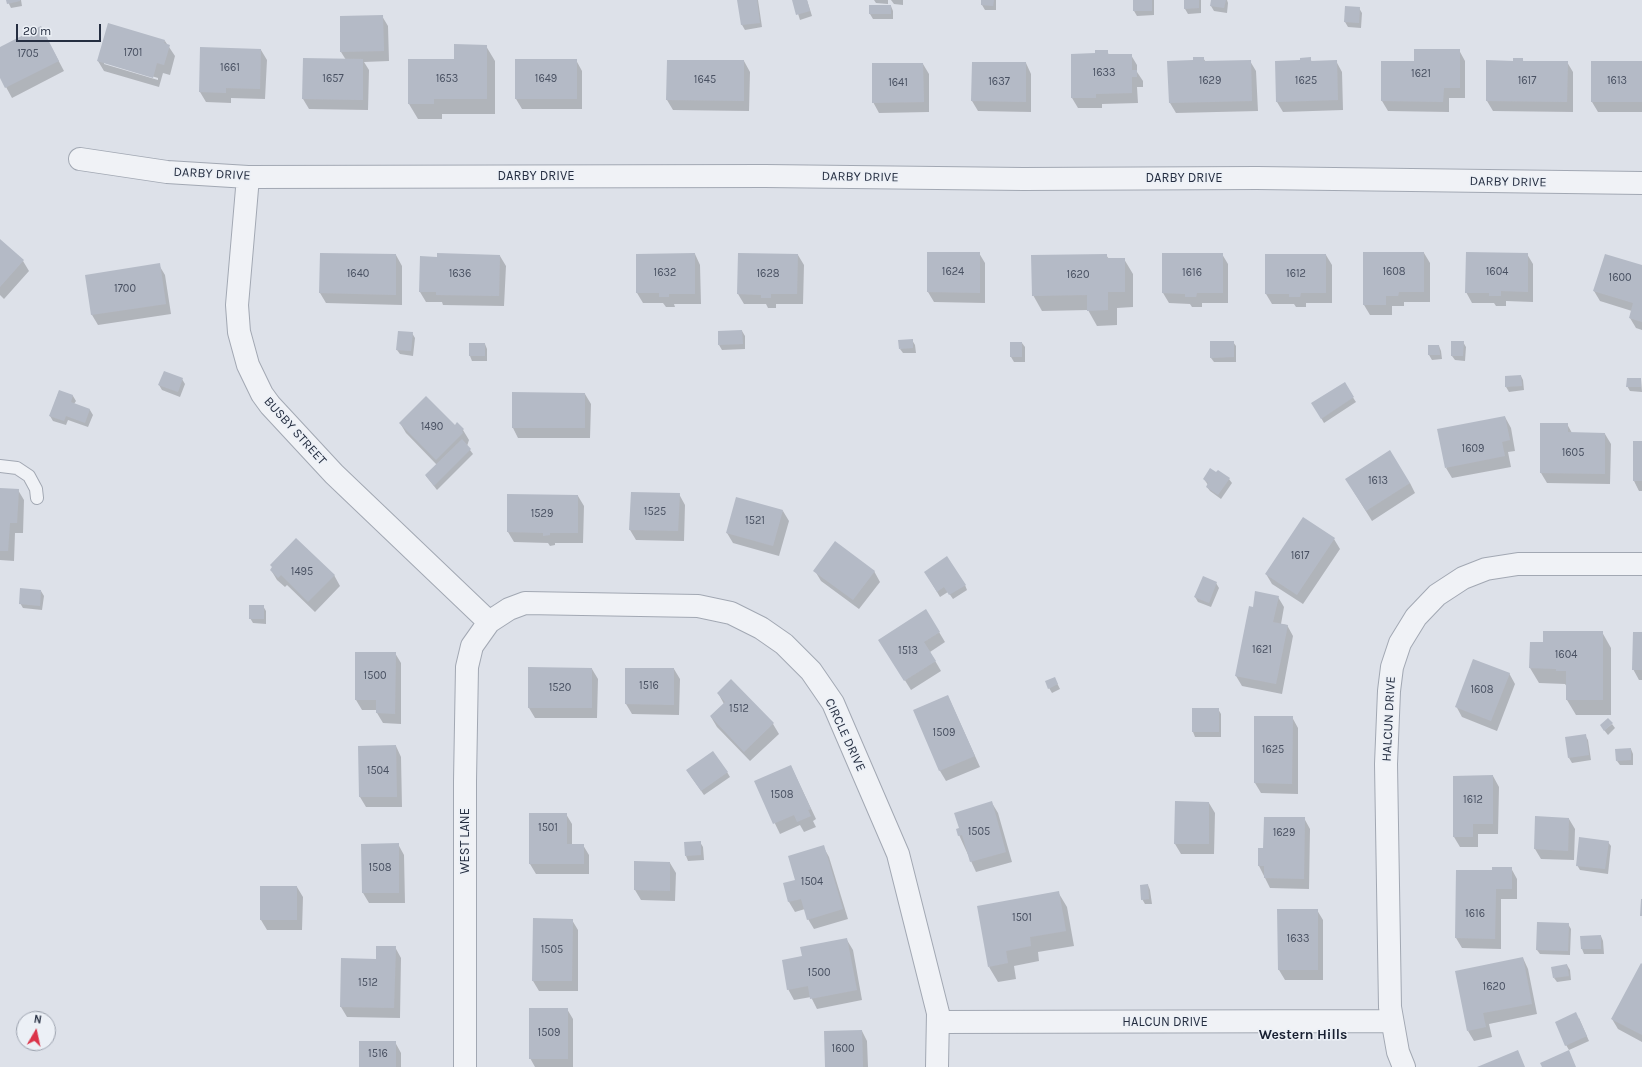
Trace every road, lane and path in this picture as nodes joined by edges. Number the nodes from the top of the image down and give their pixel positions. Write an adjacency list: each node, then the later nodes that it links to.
1 (80, 159): 2 (street, DARBY DRIVE)
2 (248, 177): 3 (street, DARBY DRIVE); 7 (street, BUSBY STREET)
3 (1642, 183)
4 (0, 466): 5 (lane)
5 (37, 498)
6 (1642, 564): 8 (street, HALCUN DRIVE)
7 (489, 622): 9 (street, CIRCLE DRIVE); 10 (street, WEST LANE)
8 (1392, 1021): 9 (street, HALCUN DRIVE); 12 (street, HALCUN DRIVE)
9 (938, 1022): 11 (street, CIRCLE DRIVE)
10 (465, 1067)
11 (937, 1067)
12 (1404, 1067)

